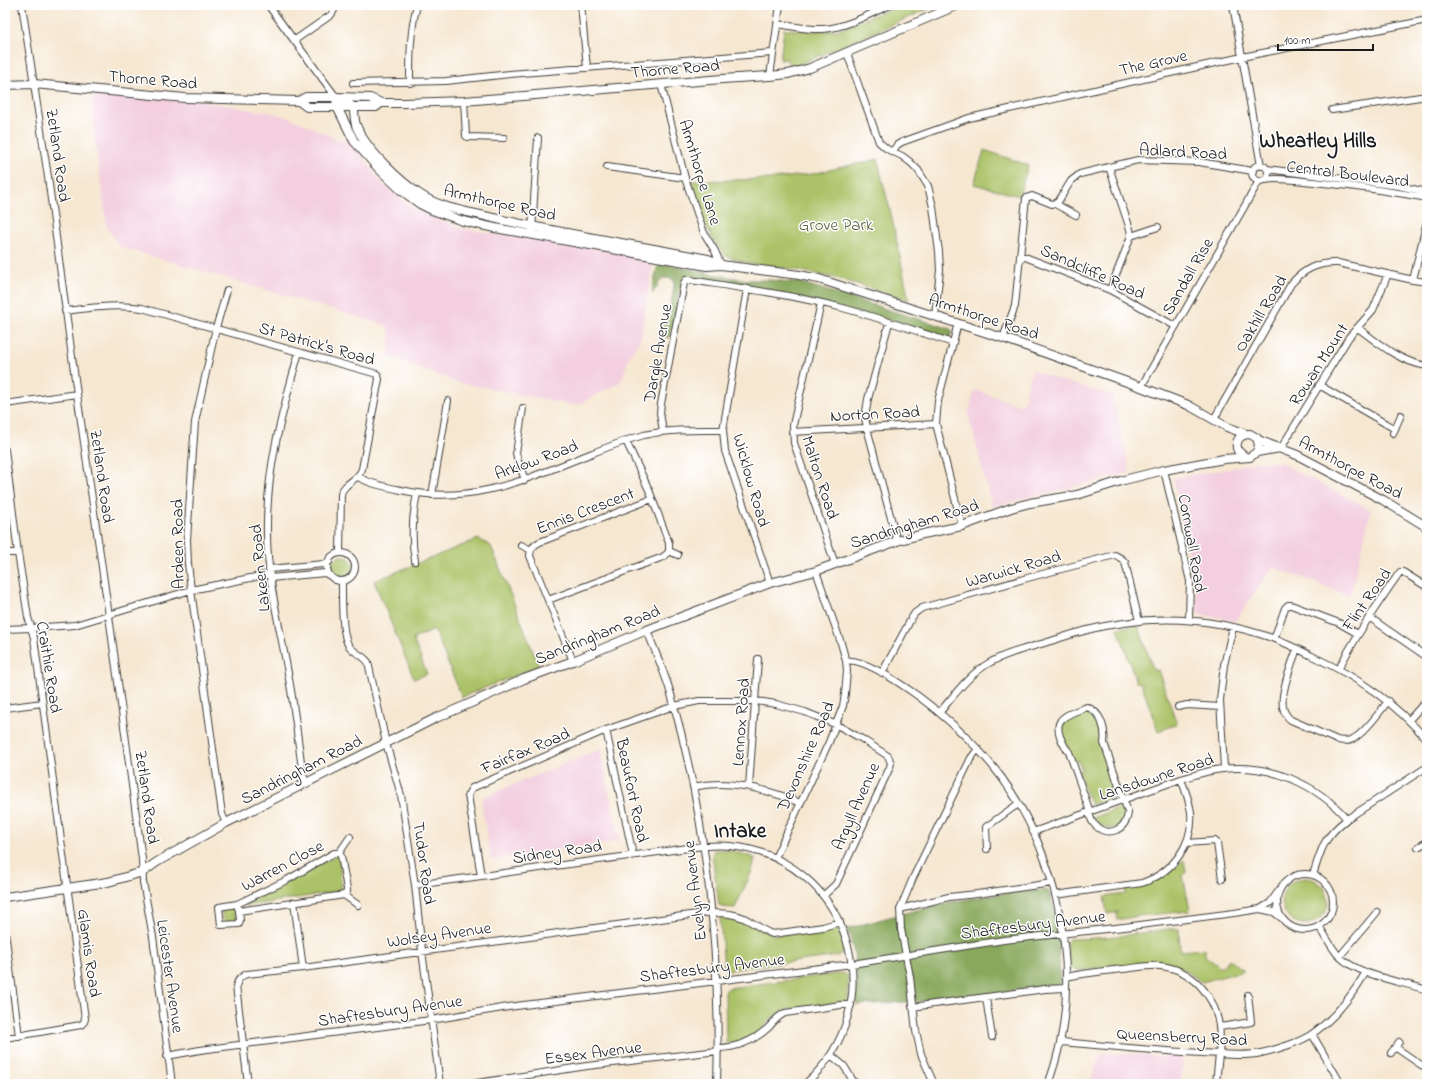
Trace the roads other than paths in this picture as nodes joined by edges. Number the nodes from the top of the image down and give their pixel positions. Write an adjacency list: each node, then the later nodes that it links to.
1 (22, 5): 22 (street, Zetland Road)
2 (268, 5): 14 (street)
3 (337, 5): 14 (street)
4 (417, 5): 21 (street)
5 (581, 5): 18 (street)
6 (780, 5): 13 (street)
7 (890, 5): 13 (street)
8 (958, 5): 16 (street, Thorne Road)
9 (1233, 5): 17 (street)
10 (1426, 5): 11 (street)
11 (1427, 10)
12 (1427, 20): 17 (street, The Grove)
13 (777, 24): 15 (street)
14 (295, 40): 26 (street)
15 (772, 53): 18 (street, Thorne Road); 19 (street)
16 (846, 53): 19 (street, Thorne Road); 35 (street)
17 (1242, 57): 35 (street, The Grove); 38 (street)
18 (587, 68): 21 (street, Thorne Road)
19 (770, 76): 23 (street, Thorne Road)
20 (353, 83): 21 (street, Thorne Road)
21 (410, 83)
22 (34, 84): 24 (street, Thorne Road); 27 (street, Thorne Road); 62 (street, Zetland Road)
23 (661, 84): 28 (street, Thorne Road); 40 (street, Armthorpe Lane)
24 (5, 85)
25 (1427, 96): 32 (street)
26 (336, 97): 27 (street, Thorne Road); 29 (street, Thorne Road); 30 (street, Armthorpe Road); 31 (street)
27 (300, 101): 30 (street, Thorne Road)
28 (464, 101): 29 (street, Thorne Road); 33 (street)
29 (381, 103): 31 (street, Thorne Road)
30 (337, 107): 31 (street, Thorne Road); 50 (street, Armthorpe Road)
31 (353, 107): 48 (street, Armthorpe Road)
32 (1332, 110)
33 (504, 138)
34 (538, 138): 48 (street)
35 (892, 152): 63 (street)
36 (607, 167): 40 (street)
37 (1109, 167): 39 (street, Adlard Road); 45 (street, Adlard Road); 51 (street)
38 (1264, 167): 39 (street); 41 (street); 42 (street, Central Boulevard)
39 (1253, 171): 41 (street)
40 (685, 178): 53 (street, Armthorpe Lane)
41 (1262, 180): 42 (street, Central Boulevard); 66 (street, Sandall Rise)
42 (1353, 184): 43 (street, Central Boulevard); 44 (street, Central Boulevard)
43 (1427, 192)
44 (1427, 198)
45 (1055, 204): 46 (street); 52 (street)
46 (1076, 216)
47 (1427, 221): 56 (street)
48 (532, 226): 50 (street); 53 (street, Armthorpe Road)
49 (1158, 227): 51 (street)
50 (531, 235): 53 (street, Armthorpe Road)
51 (1131, 236): 60 (street)
52 (1020, 254): 60 (street, Sandcliffe Road); 69 (street)
53 (722, 264): 63 (street, Armthorpe Road)
54 (1388, 274): 56 (street, Oakhill Road); 68 (street, Rowan Mount); 80 (street, Oakhill Road)
55 (686, 280): 58 (street, Armthorpe Road); 85 (street, Dargle Avenue)
56 (1413, 280): 57 (street, Oakhill Road)
57 (1427, 282)
58 (748, 289): 61 (street, Armthorpe Road); 84 (street, Wicklow Road)
59 (227, 290): 67 (street, Ardeen Road)
60 (1110, 290): 66 (street, Sandcliffe Road)
61 (821, 303): 64 (street, Armthorpe Road); 86 (street, Malton Road)
62 (66, 311): 67 (street, St Patrick's Road); 75 (street, Zetland Road)
63 (935, 316): 65 (street, Armthorpe Road)
64 (889, 323): 70 (street, Armthorpe Road); 83 (street)
65 (958, 323): 69 (street, Armthorpe Road); 70 (street)
66 (1175, 326): 74 (street, Sandall Rise)
67 (216, 328): 71 (street, St Patrick's Road); 122 (street, Ardeen Road)
68 (1358, 328): 72 (street); 73 (street, Rowan Mount)
69 (1003, 338): 74 (street, Armthorpe Road)
70 (953, 343): 81 (street)
71 (299, 352): 98 (street, St Patrick's Road); 117 (street, Lakeen Road)
72 (1427, 366)
73 (1319, 385): 79 (street); 91 (street, Rowan Mount)
74 (1141, 387): 80 (street, Armthorpe Road)
75 (77, 394): 77 (street); 124 (street, Zetland Road)
76 (448, 400): 101 (street)
77 (5, 404)
78 (523, 408): 99 (street)
79 (1401, 415)
80 (1214, 419): 82 (street, Armthorpe Road)
81 (936, 424): 83 (street, Norton Road); 103 (street)
82 (1227, 427): 87 (street, Armthorpe Road); 90 (street)
83 (866, 428): 86 (street, Norton Road); 105 (street)
84 (723, 430): 85 (street, Arklow Road); 120 (street, Wicklow Road)
85 (663, 431): 89 (street, Arklow Road)
86 (792, 432): 115 (street, Malton Road)
87 (1246, 434): 88 (street); 90 (street)
88 (1258, 440): 91 (street, Armthorpe Road); 93 (street)
89 (626, 441): 99 (street, Arklow Road); 102 (street)
90 (1236, 446): 94 (street); 95 (street)
91 (1281, 448): 93 (street, Armthorpe Road); 104 (street, Armthorpe Road)
92 (5, 450): 97 (street, Craithie Road)
93 (1257, 452): 94 (street)
94 (1245, 457): 95 (street, Sandringham Road)
95 (1224, 460): 96 (street, Sandringham Road)
96 (1164, 470): 103 (street, Sandringham Road); 126 (street, Cornwall Road)
97 (7, 477): 110 (street, Craithie Road)
98 (358, 477): 100 (street, Arklow Road); 111 (street)
99 (525, 480): 101 (street, Arklow Road)
100 (417, 494): 101 (street, Arklow Road); 113 (street)
101 (432, 495)
102 (652, 499): 107 (street, Ennis Crescent); 108 (street)
103 (962, 526): 105 (street, Sandringham Road)
104 (1427, 527)
105 (897, 541): 115 (street, Sandringham Road)
106 (521, 545): 107 (street, Ennis Crescent)
107 (531, 550): 123 (street, Ennis Crescent)
108 (669, 551): 112 (street); 123 (street)
109 (5, 553): 110 (street)
110 (18, 553): 129 (street, Craithie Road)
111 (340, 553): 114 (street); 119 (street)
112 (678, 555)
113 (415, 561)
114 (329, 562): 117 (street); 118 (street)
115 (836, 564): 116 (street, Sandringham Road)
116 (816, 571): 120 (street, Sandringham Road); 138 (street, Devonshire Road)
117 (270, 574): 118 (street); 122 (street); 159 (street, Lakeen Road)
118 (330, 576): 119 (street)
119 (342, 581): 154 (street, Tudor Road)
120 (770, 583): 131 (street, Sandringham Road)
121 (1427, 587): 125 (street, Flint Road)
122 (191, 590): 124 (street); 167 (street, Ardeen Road)
123 (548, 600): 137 (street, Ennis Crescent)
124 (109, 616): 129 (street); 178 (street, Zetland Road)
125 (1369, 617): 132 (street, Flint Road); 135 (street)
126 (1189, 620): 127 (street); 128 (street)
127 (1139, 621): 140 (street, Warwick Road); 149 (street)
128 (1233, 627): 133 (street); 147 (street)
129 (31, 628): 130 (street); 144 (street, Craithie Road)
130 (5, 629)
131 (647, 630): 137 (street, Sandringham Road); 145 (street, Evelyn Avenue)
132 (1358, 634): 133 (street); 139 (street, Flint Road)
133 (1274, 639): 134 (street)
134 (1297, 649): 139 (street); 143 (street)
135 (1427, 657)
136 (758, 659): 142 (street, Lennox Road)
137 (573, 661): 154 (street, Sandringham Road)
138 (846, 661): 140 (street); 151 (street, Devonshire Road)
139 (1339, 668): 143 (street)
140 (882, 673): 149 (street)
141 (1427, 700): 150 (street)
142 (756, 701): 145 (street, Argyll Avenue); 151 (street, Argyll Avenue); 161 (street, Lennox Road)
143 (1388, 701): 150 (street)
144 (42, 703): 148 (street); 184 (street, Craithie Road)
145 (674, 706): 152 (street, Fairfax Road); 160 (street, Evelyn Avenue)
146 (1178, 707): 147 (street)
147 (1220, 707): 157 (street)
148 (5, 708)
149 (940, 712): 155 (street)
150 (1409, 720): 153 (street)
151 (837, 725): 163 (street, Devonshire Road); 188 (street, Argyll Avenue)
152 (606, 730): 176 (street, Beaufort Road); 180 (street, Fairfax Road)
153 (1427, 740)
154 (386, 743): 159 (street, Sandringham Road); 183 (street, Tudor Road)
155 (978, 749): 164 (street); 192 (street)
156 (1427, 767): 166 (street)
157 (1224, 768): 158 (street, Lansdowne Road); 166 (street, Lansdowne Road)
158 (1181, 778): 162 (street, Lansdowne Road); 171 (street)
159 (306, 782): 167 (street, Sandringham Road)
160 (693, 787): 161 (street); 172 (street, Evelyn Avenue)
161 (749, 787): 163 (street)
162 (1124, 800): 165 (street, Lansdowne Road); 165 (street); 165 (street)
163 (800, 803): 177 (street, Devonshire Road)
164 (1018, 804): 168 (street); 174 (street)
165 (1090, 812): 168 (street, Lansdowne Road)
166 (1347, 819): 179 (street)
167 (226, 823): 178 (street, Sandringham Road)
168 (1033, 832): 182 (street)
169 (350, 837): 175 (street, Warren Close)
170 (1427, 842): 173 (street)
171 (1187, 843): 181 (street); 187 (street)
172 (703, 846): 176 (street, Sidney Road); 177 (street, Sidney Road); 194 (street, Evelyn Avenue)
173 (1418, 847)
174 (987, 849)
175 (339, 853): 186 (street, Warren Close); 190 (street, Warren Close)
176 (633, 855): 180 (street, Sidney Road)
177 (775, 858): 188 (street, Sidney Road)
178 (143, 872): 184 (street, Sandringham Road); 227 (street, Leicester Avenue)
179 (1313, 875): 185 (street); 198 (street)
180 (481, 876): 183 (street, Sidney Road)
181 (1222, 878)
182 (1052, 883): 187 (street); 192 (street)
183 (415, 885): 201 (street, Tudor Road)
184 (68, 888): 189 (street, Sandringham Road); 218 (street, Glamis Road)
185 (1280, 889): 193 (street); 196 (street)
186 (344, 895): 190 (street, Warren Close); 191 (street)
187 (1055, 895): 200 (street)
188 (823, 896): 197 (street, Sidney Road)
189 (5, 897)
190 (294, 902): 205 (street)
191 (358, 905)
192 (900, 909): 202 (street)
193 (1260, 909): 196 (street, Shaftesbury Avenue); 200 (street, Shaftesbury Avenue)
194 (712, 912): 197 (street, Wolsey Avenue); 201 (street, Wolsey Avenue); 208 (street, Evelyn Avenue)
195 (1377, 912): 203 (street)
196 (1283, 921): 198 (street)
197 (840, 922): 204 (street, Sidney Road)
198 (1319, 926): 203 (street)
199 (5, 932): 218 (street)
200 (1063, 934): 202 (street, Shaftesbury Avenue); 207 (street)
201 (422, 951): 205 (street, Wolsey Avenue); 215 (street, Tudor Road)
202 (905, 956): 204 (street, Shaftesbury Avenue); 214 (street)
203 (1340, 956): 206 (street)
204 (852, 964): 208 (street, Shaftesbury Avenue); 213 (street, Sidney Road)
205 (303, 968): 222 (street, Wolsey Avenue)
206 (1366, 972): 210 (street); 217 (street, Queensberry Road)
207 (1066, 977): 209 (street); 216 (street)
208 (717, 981): 215 (street, Shaftesbury Avenue); 223 (street, Evelyn Avenue)
209 (1066, 988): 212 (street); 221 (street)
210 (1427, 990)
211 (1248, 995): 216 (street)
212 (986, 998): 214 (street); 219 (street)
213 (851, 1005): 223 (street, Essex Avenue); 226 (street, Sidney Road)
214 (912, 1008): 236 (street)
215 (431, 1020): 222 (street, Shaftesbury Avenue); 231 (street, Tudor Road)
216 (1220, 1027): 225 (street)
217 (1312, 1034): 225 (street, Queensberry Road); 239 (street)
218 (19, 1036): 220 (street)
219 (992, 1037)
220 (5, 1038)
221 (1060, 1042): 225 (street, Queensberry Road); 237 (street)
222 (243, 1045): 227 (street, Shaftesbury Avenue); 230 (street)
223 (718, 1050): 232 (street, Essex Avenue); 233 (street, Evelyn Avenue)
224 (1391, 1053): 228 (street)
225 (1218, 1054): 238 (street)
226 (831, 1055): 234 (street, Sidney Road); 235 (street)
227 (168, 1056): 229 (street, Leicester Avenue)
228 (1427, 1069)
229 (172, 1084)
230 (248, 1084)
231 (440, 1084)
232 (471, 1084)
233 (717, 1084)
234 (805, 1084)
235 (855, 1084)
236 (934, 1084)
237 (1048, 1084)
238 (1216, 1084)
239 (1341, 1084)

